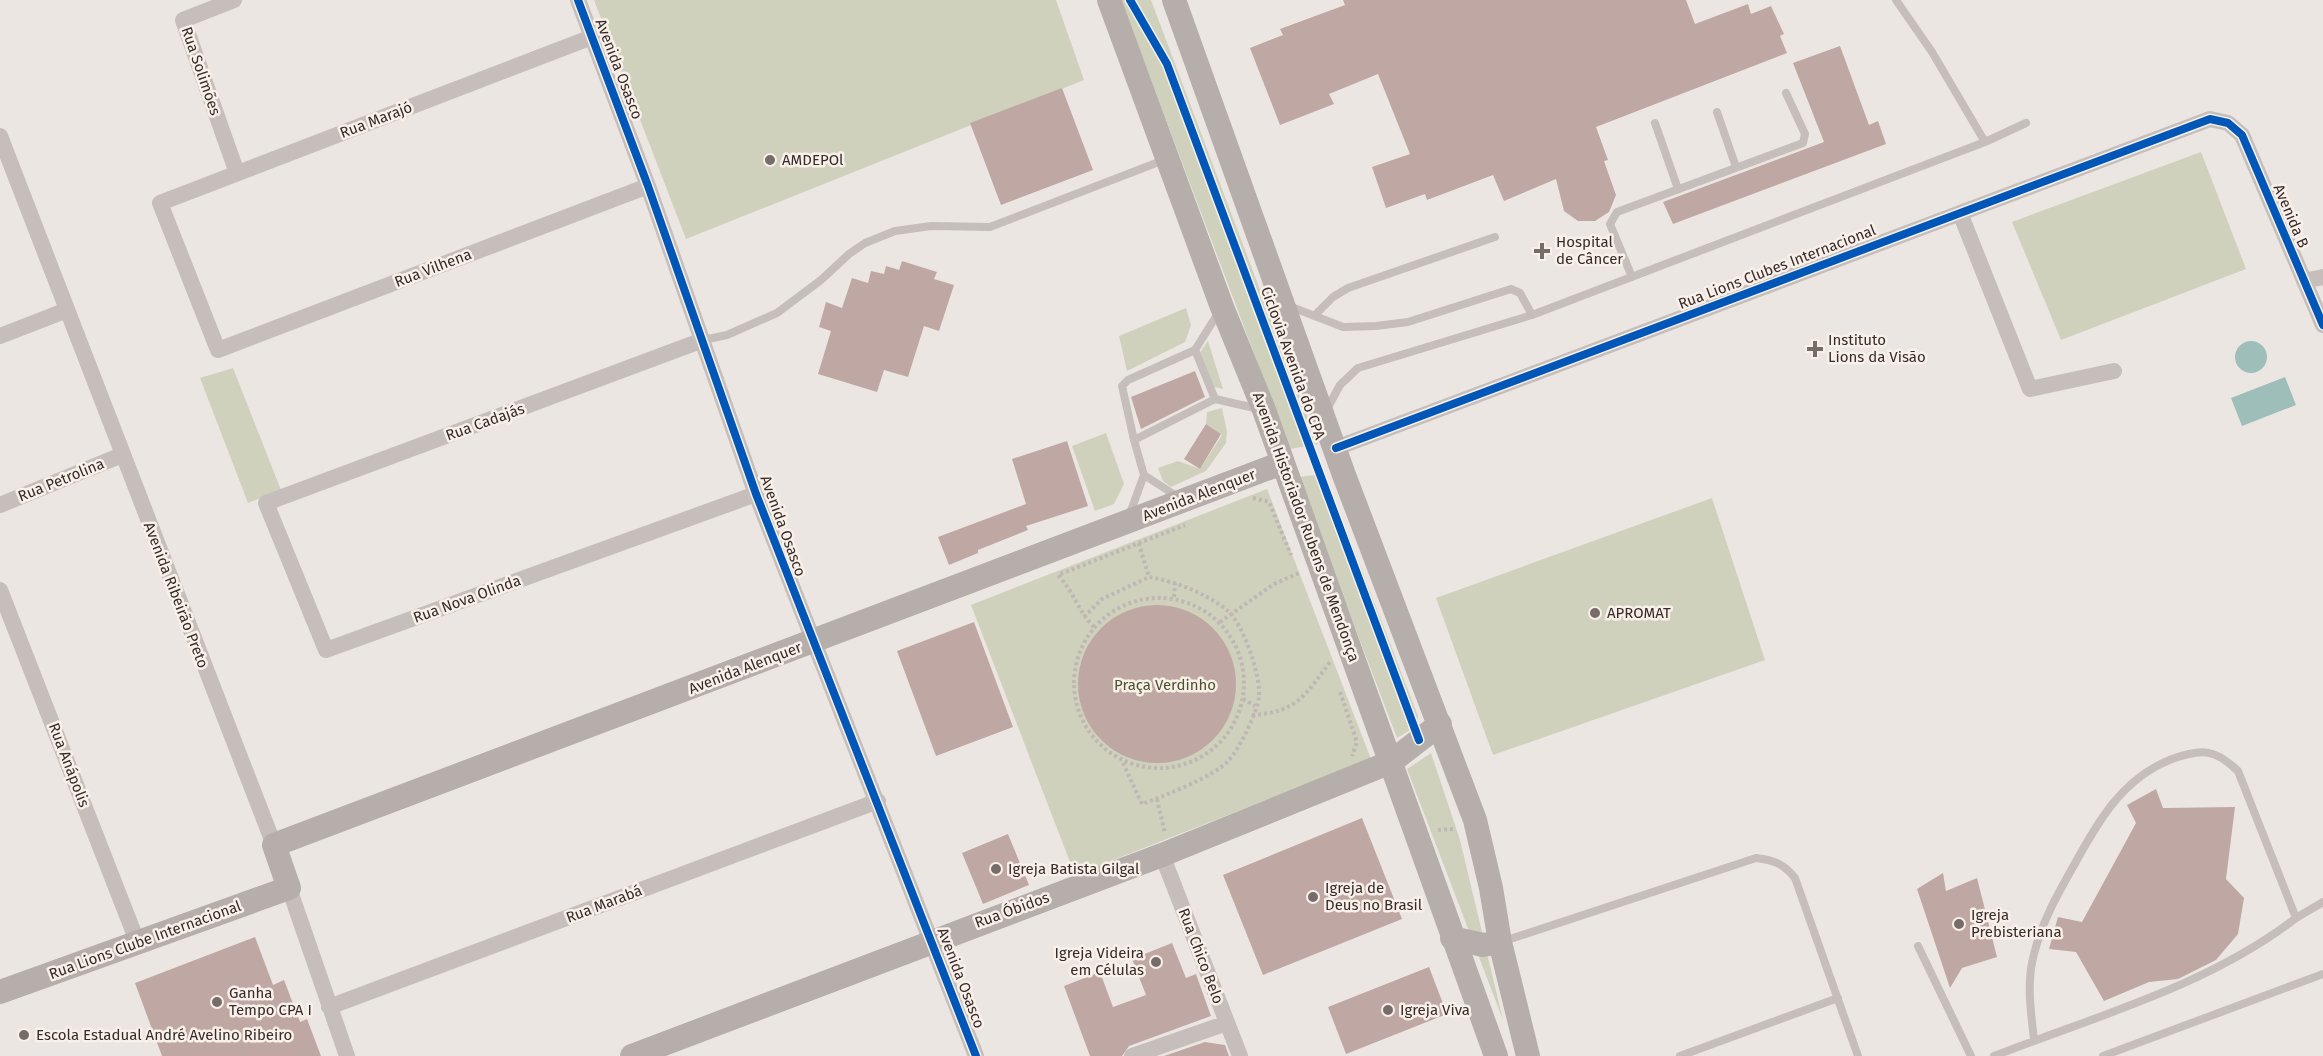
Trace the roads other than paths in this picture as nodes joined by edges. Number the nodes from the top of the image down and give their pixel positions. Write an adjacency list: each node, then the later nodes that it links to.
1 (234, 0): 17 (street, Rua Solimões)
2 (578, 0): 6 (street, Avenida Osasco)
3 (1109, 0): 14 (main road, Avenida Historiador Rubens de Mendonça)
4 (1174, 0): 25 (main road)
5 (1896, 0): 13 (lane)
6 (592, 37): 17 (street, Rua Marajó); 18 (street, Avenida Osasco)
7 (1786, 93): 16 (lane)
8 (1717, 112): 16 (lane)
9 (1655, 123): 19 (lane)
10 (2025, 123): 13 (lane)
11 (2228, 123): 20 (street, Rua Lions Clubes Internacional); 24 (street, Avenida B)
12 (0, 136): 15 (street, Avenida Ribeirão Preto)
13 (1985, 142): 22 (lane)
14 (1167, 159): 26 (main road, Avenida Historiador Rubens de Mendonça); 32 (lane)
15 (4, 160): 27 (street, Avenida Ribeirão Preto)
16 (1736, 167): 19 (lane)
17 (237, 173): 33 (street, Rua Marajó)
18 (648, 186): 32 (street, Avenida Osasco); 33 (street, Rua Vilhena)
19 (1678, 189): 22 (lane)
20 (1960, 213): 35 (street); 40 (street, Rua Lions Clubes Internacional)
21 (1495, 237): 29 (lane)
22 (1632, 277): 28 (lane)
23 (2323, 277): 24 (street)
24 (2304, 281): 30 (street, Avenida B)
25 (1282, 303): 29 (lane); 38 (main road)
26 (1222, 307): 34 (lane); 37 (main road, Avenida Historiador Rubens de Mendonça)
27 (67, 310): 31 (street); 41 (street, Avenida Ribeirão Preto)
28 (1532, 315): 29 (lane); 38 (lane)
29 (1314, 316)
30 (2323, 325)
31 (0, 336)
32 (703, 340): 44 (street, Avenida Osasco); 45 (street, Rua Cadajás)
33 (218, 350)
34 (1195, 350): 36 (lane); 39 (lane)
35 (2114, 371)
36 (1215, 399): 37 (lane); 39 (lane)
37 (1264, 410): 42 (main road, Avenida Historiador Rubens de Mendonça)
38 (1323, 416): 40 (main road)
39 (1134, 440): 43 (lane)
40 (1336, 448): 51 (main road)
41 (122, 456): 46 (street, Rua Petrolina); 54 (street, Avenida Ribeirão Preto)
42 (1282, 463): 47 (main road, Avenida Alenquer); 52 (main road, Avenida Historiador Rubens de Mendonça)
43 (1144, 475): 47 (lane); 48 (lane)
44 (756, 494): 45 (street, Rua Nova Olinda); 50 (street, Avenida Osasco)
45 (266, 503)
46 (0, 505)
47 (1188, 511): 48 (main road, Avenida Alenquer)
48 (1130, 521): 50 (main road, Avenida Alenquer)
49 (0, 590): 61 (street, Rua Anápolis)
50 (812, 643): 53 (street, Avenida Osasco); 54 (main road, Avenida Alenquer)
51 (1440, 724): 52 (main road, Rua Óbidos); 62 (main road)
52 (1391, 762): 55 (main road, Rua Óbidos); 59 (main road, Avenida Historiador Rubens de Mendonça)
53 (878, 801): 60 (street, Avenida Osasco); 67 (street, Rua Marabá)
54 (274, 845): 56 (main road, Avenida Ribeirão Preto)
55 (1165, 847): 60 (main road, Rua Óbidos); 68 (street, Rua Chico Belo)
56 (289, 888): 61 (main road, Rua Lions Clube Internacional); 67 (street, Avenida Ribeirão Preto)
57 (2323, 902): 58 (lane)
58 (2295, 918): 69 (lane); 69 (lane)
59 (1452, 938): 62 (main road); 76 (main road, Avenida Historiador Rubens de Mendonça)
60 (933, 940): 72 (main road, Rua Óbidos); 73 (street, Avenida Osasco)
61 (137, 941): 65 (main road, Rua Lions Clube Internacional)
62 (1500, 942): 66 (lane); 77 (main road)
63 (1918, 946): 80 (lane)
64 (2323, 974): 70 (lane)
65 (0, 993)
66 (1838, 998): 78 (lane); 79 (lane)
67 (329, 1007): 71 (street, Avenida Ribeirão Preto)
68 (1227, 1023): 74 (street); 75 (street, Rua Chico Belo)
69 (2034, 1040): 81 (lane)
70 (2128, 1046): 82 (lane); 83 (lane)
71 (347, 1056)
72 (632, 1056)
73 (976, 1056)
74 (1132, 1056)
75 (1240, 1056)
76 (1496, 1056)
77 (1528, 1056)
78 (1680, 1056)
79 (1858, 1056)
80 (1971, 1056)
81 (1994, 1056)
82 (2103, 1056)
83 (2130, 1056)

